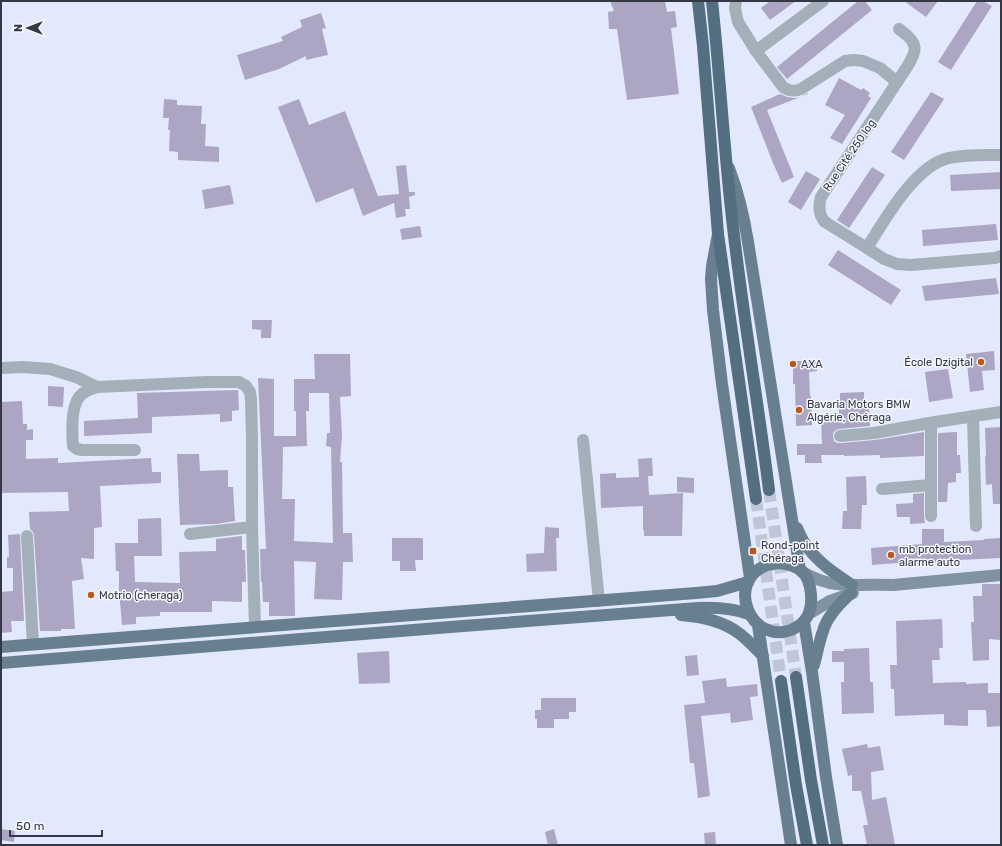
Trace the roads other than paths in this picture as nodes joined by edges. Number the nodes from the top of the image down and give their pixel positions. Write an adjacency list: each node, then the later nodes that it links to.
1 (698, 1): 10 (highway)
2 (712, 1): 9 (highway)
3 (736, 1): 6 (street)
4 (823, 1): 6 (street)
5 (898, 29): 7 (street, Rue Cité 250 log)
6 (756, 51): 7 (street)
7 (897, 82): 11 (street, Rue Cité 250 log)
8 (1001, 155): 11 (street)
9 (726, 159): 23 (highway); 26 (main road)
10 (718, 234): 24 (highway); 33 (main road)
11 (866, 248): 12 (street)
12 (1001, 256)
13 (1, 368): 14 (street)
14 (97, 387): 20 (street); 28 (street)
15 (1001, 412): 16 (street)
16 (973, 416): 17 (street); 27 (street)
17 (935, 422): 18 (street); 21 (street)
18 (840, 436)
19 (583, 440): 35 (street)
20 (135, 450)
21 (931, 485): 22 (street); 25 (street)
22 (882, 489)
23 (769, 490)
24 (756, 499)
25 (931, 516)
26 (792, 518): 31 (main road); 34 (main road)
27 (976, 526)
28 (252, 527): 29 (street); 40 (street)
29 (190, 534)
30 (28, 536): 41 (street)
31 (801, 571): 33 (main road); 34 (main road); 38 (main road)
32 (1001, 575): 34 (main road)
33 (749, 580): 35 (main road); 37 (main road)
34 (852, 589): 38 (main road); 45 (main road)
35 (599, 601): 40 (main road)
36 (652, 611): 37 (main road); 43 (main road); 44 (main road)
37 (749, 614): 39 (main road)
38 (807, 617): 39 (main road); 45 (main road)
39 (758, 625): 43 (main road)
40 (255, 627): 41 (main road)
41 (33, 644): 42 (main road)
42 (1, 646)
43 (763, 656): 48 (main road)
44 (1, 663)
45 (812, 672): 51 (main road)
46 (796, 677): 50 (highway)
47 (781, 681): 49 (highway)
48 (791, 845)
49 (807, 845)
50 (823, 845)
51 (837, 845)

